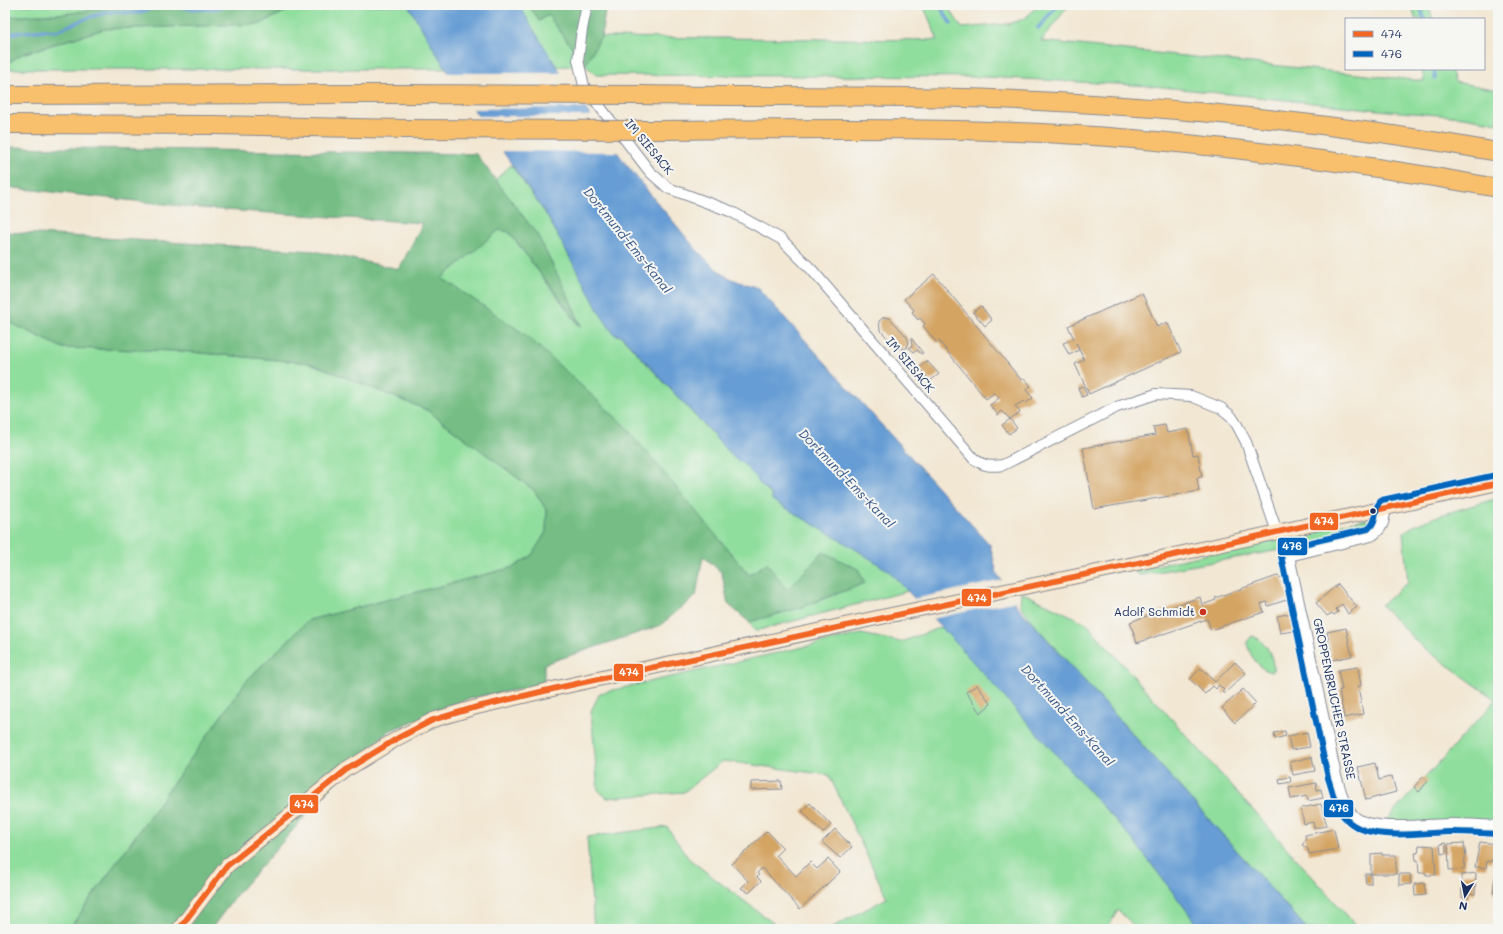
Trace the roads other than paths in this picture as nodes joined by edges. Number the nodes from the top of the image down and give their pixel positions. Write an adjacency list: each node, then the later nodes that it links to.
1 (587, 5): 8 (street, IM SIESACK)
2 (5, 95): 4 (highway, bridge)
3 (5, 124): 5 (highway, bridge)
4 (1498, 152)
5 (1498, 188)
6 (1498, 483): 7 (main road)
7 (1385, 508): 8 (main road); 9 (street, GROPPENBRUCHER STRASSE)
8 (1277, 532): 10 (main road)
9 (1498, 826)
10 (179, 929)

